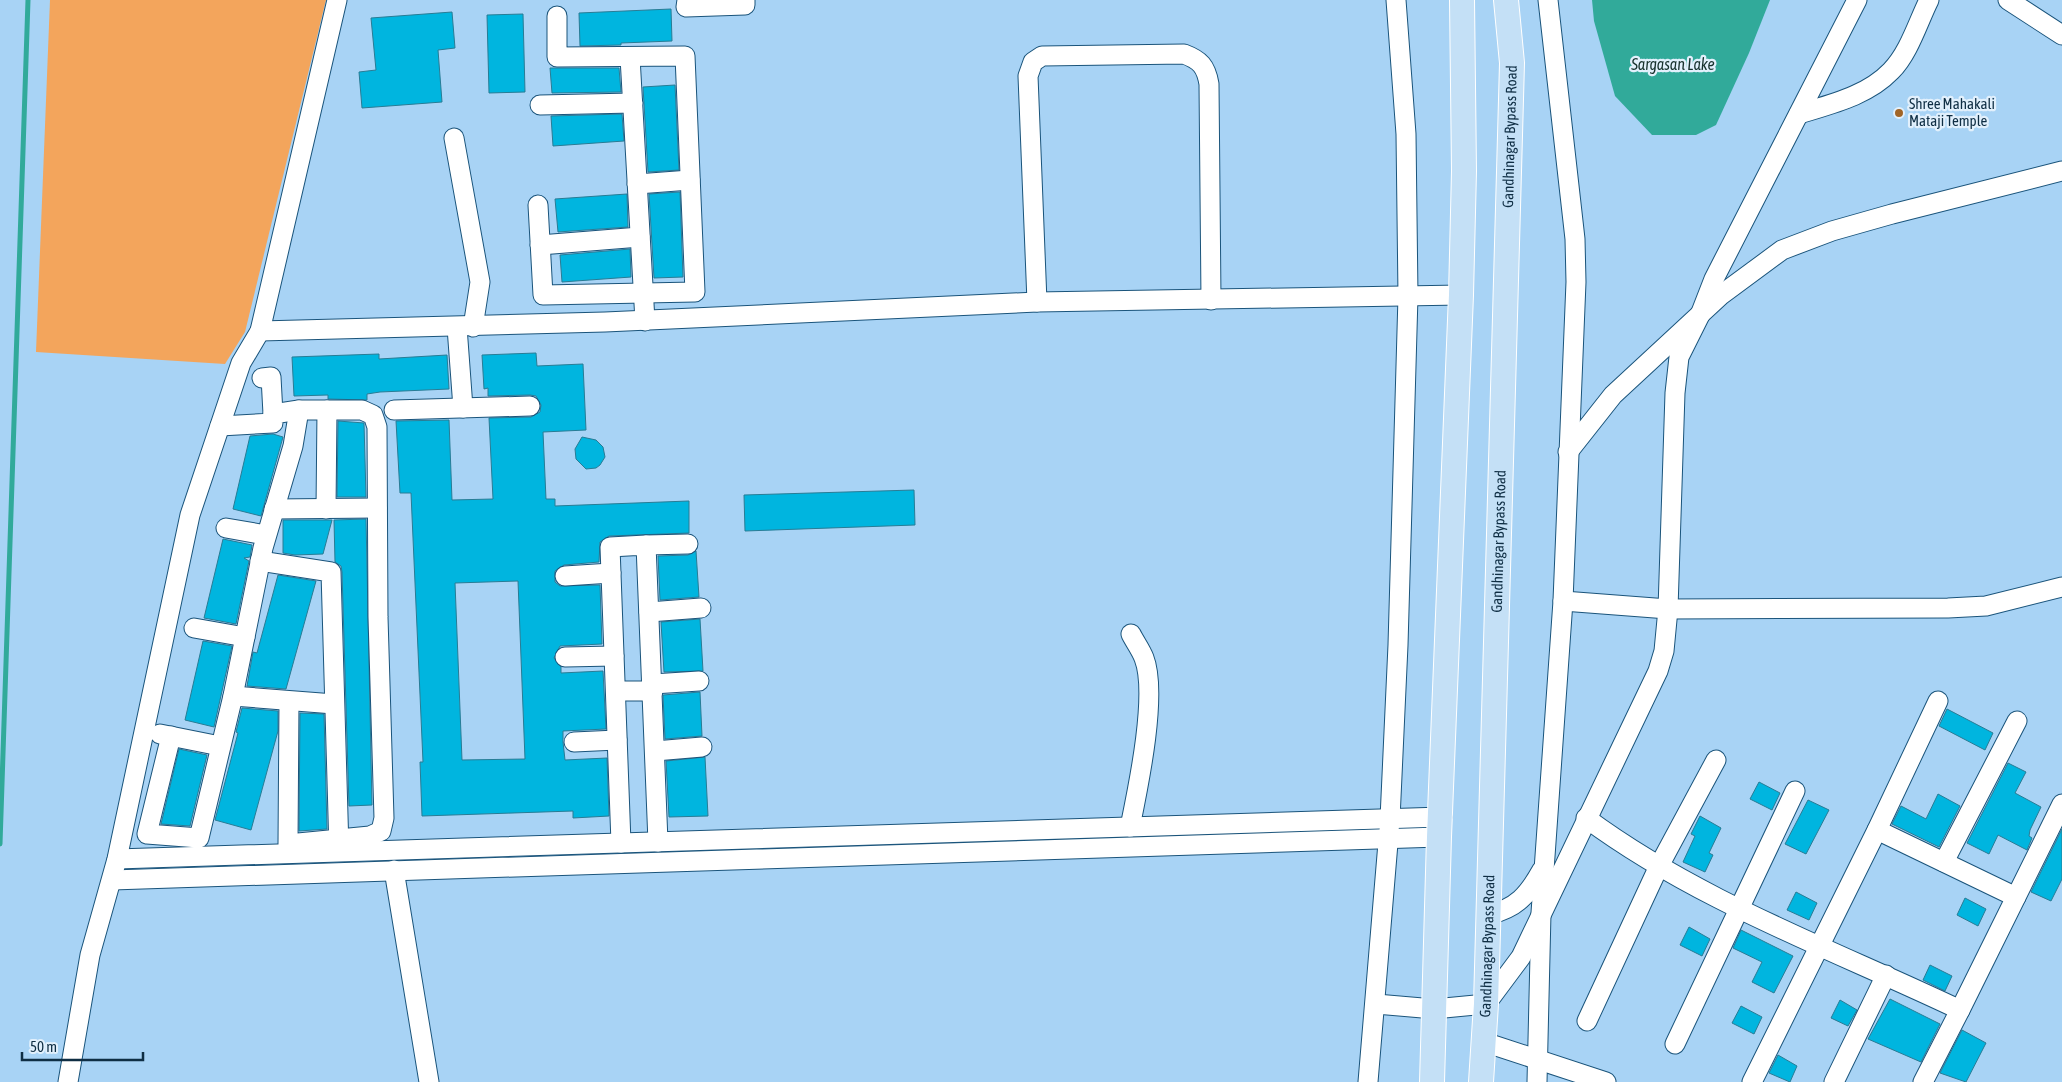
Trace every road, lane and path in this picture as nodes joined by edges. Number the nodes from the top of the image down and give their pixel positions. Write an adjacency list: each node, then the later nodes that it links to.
1 (337, 0): 32 (street)
2 (687, 0): 3 (street)
3 (745, 0)
4 (1396, 0): 26 (street)
5 (1462, 0): 25 (main road)
6 (1506, 0): 98 (main road, Gandhinagar Bypass Road)
7 (1548, 0): 41 (street)
8 (1857, 0): 16 (street)
9 (1929, 0): 16 (street)
10 (2008, 0): 12 (street)
11 (557, 16): 13 (street)
12 (2062, 35)
13 (630, 57): 14 (street); 19 (street)
14 (633, 103): 15 (street); 20 (street)
15 (540, 105)
16 (1799, 114): 29 (street)
17 (454, 138): 31 (street)
18 (2062, 171): 29 (street)
19 (690, 180): 20 (street); 24 (street)
20 (638, 184): 22 (street)
21 (538, 205): 23 (street)
22 (640, 237): 23 (street); 24 (street)
23 (540, 245): 24 (street)
24 (644, 292): 30 (street)
25 (1461, 295): 26 (street); 83 (main road)
26 (1408, 296): 27 (street); 81 (street)
27 (1211, 300): 28 (street); 28 (street)
28 (1038, 302): 30 (street)
29 (1700, 315): 41 (street); 55 (street)
30 (646, 321): 31 (street)
31 (465, 327): 32 (street); 35 (street)
32 (260, 331): 40 (street)
33 (262, 378): 39 (street)
34 (530, 406): 35 (street)
35 (463, 408): 38 (street)
36 (299, 410): 37 (street); 39 (street); 43 (street)
37 (327, 410): 42 (street); 44 (street)
38 (394, 410)
39 (273, 414): 40 (street)
40 (220, 426): 70 (street)
41 (1568, 452): 53 (street)
42 (377, 508): 44 (street); 88 (street)
43 (274, 509): 44 (street); 46 (street)
44 (326, 510)
45 (226, 528): 46 (street)
46 (266, 536): 49 (street)
47 (688, 544): 48 (street)
48 (646, 546): 50 (street); 56 (street)
49 (260, 561): 59 (street); 68 (street)
50 (611, 573): 51 (street); 60 (street)
51 (565, 576)
52 (2062, 586): 55 (street)
53 (1563, 601): 55 (street); 90 (street)
54 (701, 608): 56 (street)
55 (1668, 609): 80 (street)
56 (649, 612): 63 (street)
57 (194, 628): 59 (street)
58 (1131, 634): 82 (street)
59 (245, 637): 65 (street)
60 (614, 656): 61 (street); 64 (street)
61 (565, 657)
62 (699, 681): 63 (street)
63 (653, 687): 64 (street); 76 (street)
64 (616, 691): 72 (street)
65 (233, 696): 67 (street); 74 (street)
66 (1938, 701): 84 (street)
67 (290, 702): 68 (street); 88 (street)
68 (334, 704): 88 (street)
69 (2017, 721): 91 (street)
70 (144, 730): 71 (street); 89 (street)
71 (171, 736): 74 (street); 74 (street)
72 (617, 740): 73 (street); 87 (street)
73 (574, 742)
74 (220, 746)
75 (702, 747): 76 (street)
76 (655, 751): 86 (street)
77 (1716, 760): 92 (street)
78 (1795, 791): 96 (street)
79 (2062, 804): 95 (street)
80 (1586, 818): 92 (street); 97 (street)
81 (1390, 819): 82 (street); 83 (street); 85 (street)
82 (1130, 827): 86 (street)
83 (1440, 827): 85 (street); 103 (main road)
84 (1877, 830): 91 (street); 99 (street)
85 (1388, 838): 93 (street); 101 (street)
86 (658, 842): 87 (street)
87 (621, 843): 88 (street)
88 (339, 845): 89 (street)
89 (117, 859): 94 (street)
90 (1546, 862): 97 (street); 98 (street)
91 (1944, 862): 95 (street)
92 (1659, 866): 96 (street); 105 (street)
93 (394, 870): 94 (street); 110 (street)
94 (112, 880): 109 (street)
95 (2016, 897): 104 (street)
96 (1738, 907): 99 (street); 107 (street)
97 (1542, 913): 102 (street); 108 (street)
98 (1488, 915): 102 (main road, Gandhinagar Bypass Road)
99 (1819, 945): 100 (street); 116 (street)
100 (1886, 975): 104 (street); 117 (street)
101 (1376, 1004): 103 (street); 111 (street)
102 (1486, 1004): 103 (street); 106 (main road, Gandhinagar Bypass Road)
103 (1434, 1009): 112 (main road)
104 (1960, 1010): 118 (street)
105 (1587, 1021)
106 (1484, 1042): 108 (street); 113 (main road, Gandhinagar Bypass Road)
107 (1675, 1044)
108 (1538, 1059): 114 (street); 115 (street)
109 (68, 1082)
110 (428, 1082)
111 (1368, 1082)
112 (1432, 1082)
113 (1481, 1082)
114 (1537, 1082)
115 (1606, 1082)
116 (1752, 1082)
117 (1834, 1082)
118 (1923, 1082)

